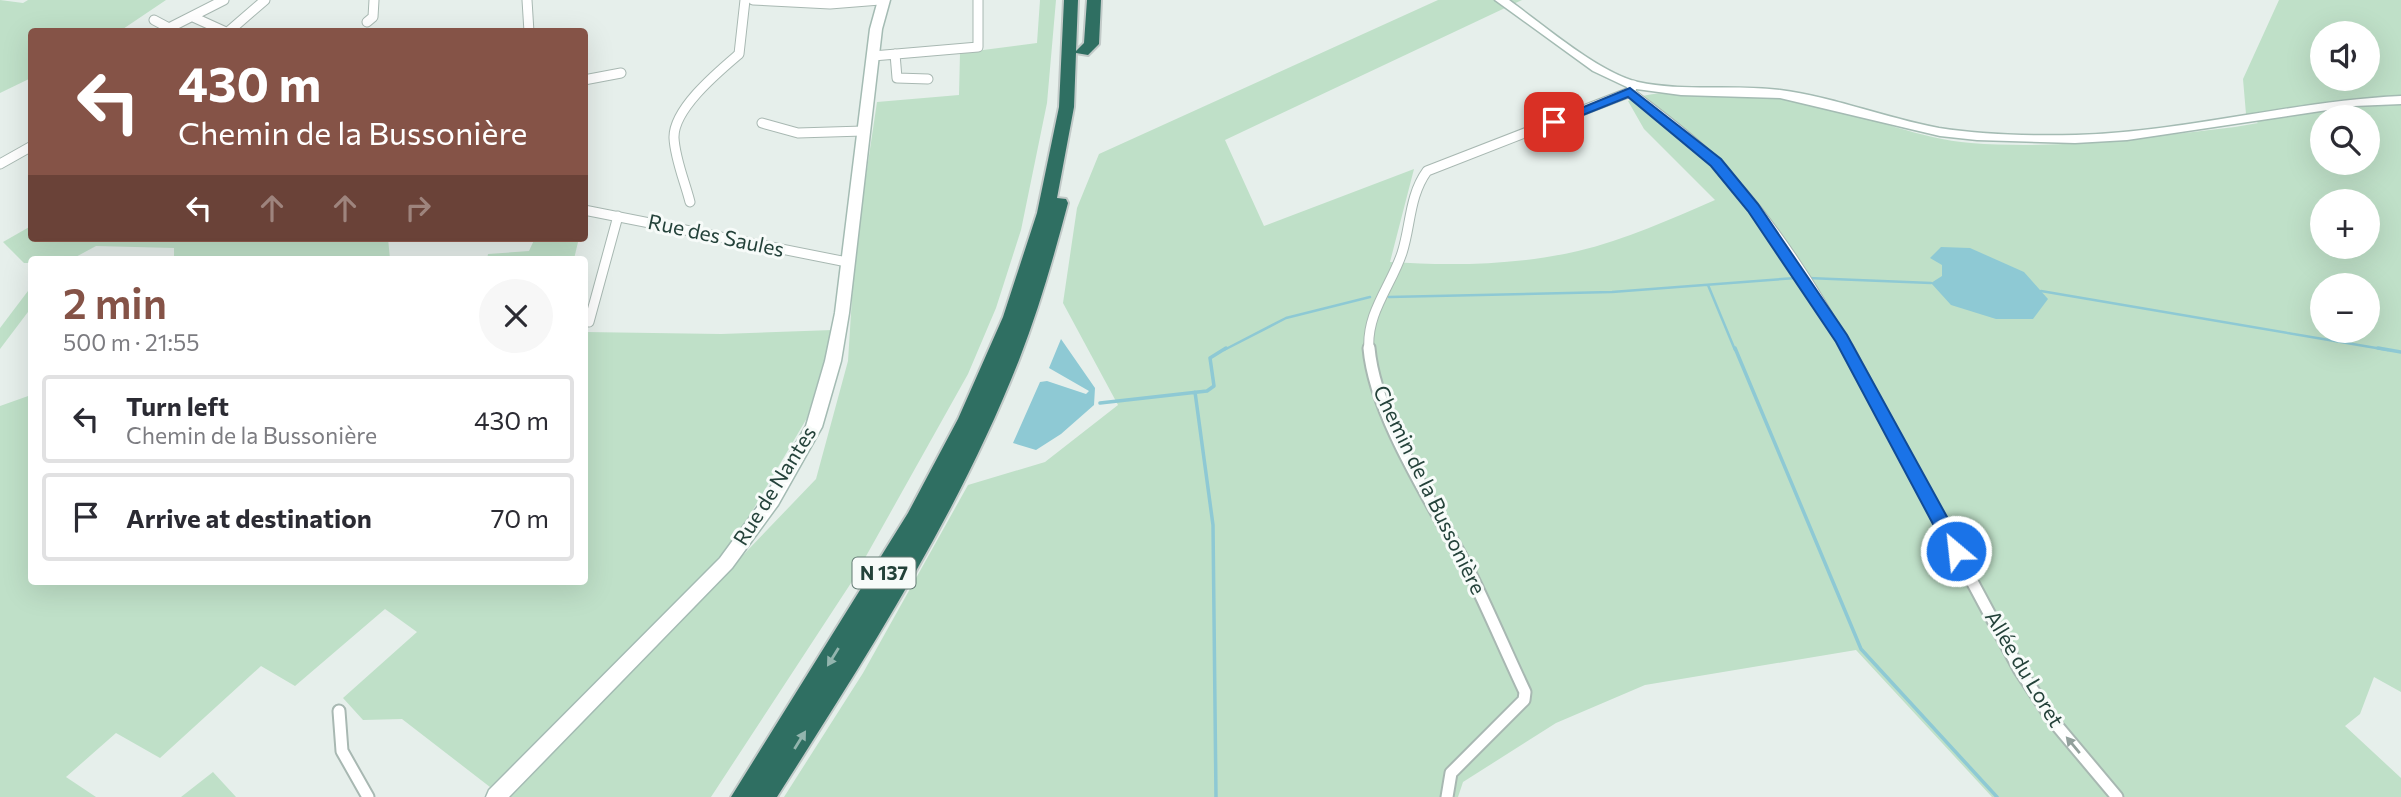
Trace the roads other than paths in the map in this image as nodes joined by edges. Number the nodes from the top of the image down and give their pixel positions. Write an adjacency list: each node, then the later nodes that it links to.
1 (224, 0): 13 (street)
2 (265, 0): 17 (street)
3 (374, 0): 15 (street)
4 (527, 0): 18 (street)
5 (746, 0): 31 (street)
6 (753, 0): 7 (street)
7 (882, 0): 21 (street, Rue de Nantes)
8 (978, 0): 20 (street)
9 (1071, 0): 39 (highway, N 137, one-way to 39)
10 (1083, 0): 19 (highway, N 137)
11 (1094, 0): 19 (highway)
12 (1501, 0): 25 (street)
13 (193, 17): 14 (street); 16 (street)
14 (154, 20)
15 (368, 22)
16 (218, 28)
17 (232, 28)
18 (529, 28)
19 (1083, 52): 40 (highway, N 137, one-way to 19)
20 (895, 54): 21 (street); 24 (street)
21 (873, 56): 28 (street, Rue de Nantes)
22 (621, 72): 23 (street)
23 (588, 79)
24 (928, 79)
25 (1631, 88): 26 (street); 41 (street, Chemin de la Bussonière); 42 (street, Allée du Loret, one-way to 25)
26 (2401, 100)
27 (762, 123): 28 (street)
28 (863, 131): 34 (street, Rue de Nantes)
29 (28, 148): 30 (street)
30 (0, 164)
31 (690, 202)
32 (588, 212): 33 (street, Rue des Saules)
33 (618, 216): 34 (street, Rue des Saules); 35 (street)
34 (847, 262): 38 (street, Rue de Nantes)
35 (589, 322)
36 (339, 711): 37 (street)
37 (368, 797)
38 (496, 797)
39 (743, 797)
40 (763, 797)
41 (1447, 797)
42 (2117, 797)

